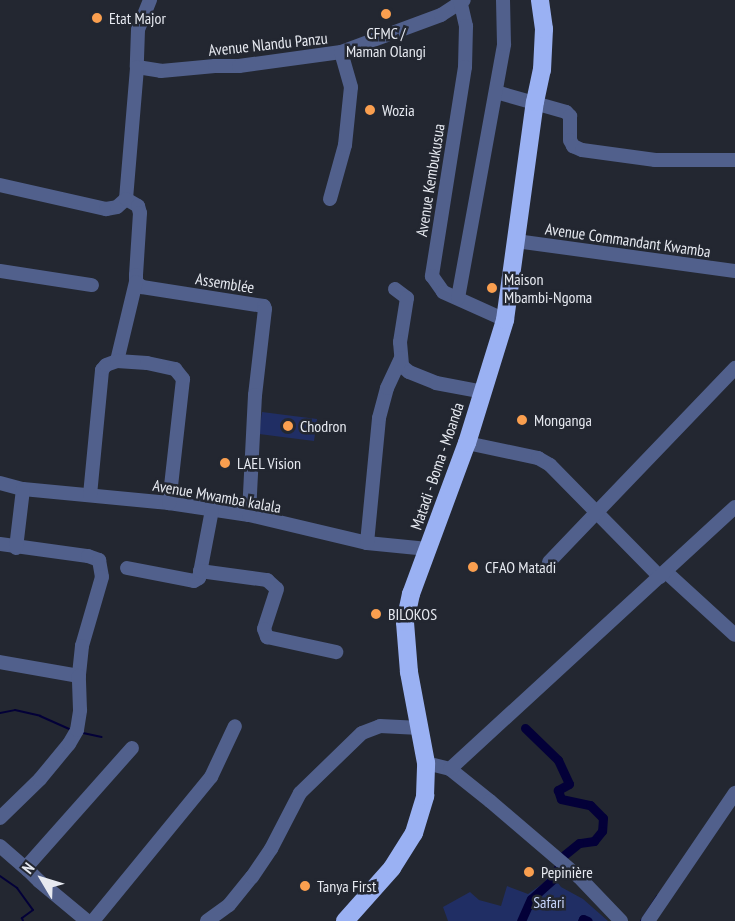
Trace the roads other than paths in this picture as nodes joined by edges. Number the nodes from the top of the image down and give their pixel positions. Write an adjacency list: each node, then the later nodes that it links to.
1 (150, 0): 6 (street)
2 (503, 0): 7 (street)
3 (540, 0): 8 (highway, Matadi - Boma - Moanda)
4 (461, 1): 5 (street, Avenue Nlandu Panzu); 19 (street, Avenue Kembukusua)
5 (341, 52): 6 (street, Avenue Nlandu Panzu); 12 (street)
6 (137, 67): 11 (street)
7 (496, 92): 8 (street); 19 (street)
8 (535, 102): 9 (street); 13 (highway, Matadi - Boma - Moanda)
9 (735, 160)
10 (0, 184): 11 (street)
11 (126, 199): 16 (street)
12 (330, 199)
13 (516, 241): 15 (street, Avenue Commandant Kwamba); 20 (highway, Matadi - Boma - Moanda)
14 (0, 271): 17 (street)
15 (735, 271)
16 (136, 282): 22 (street); 33 (street, Assemblée)
17 (92, 285)
18 (395, 289): 21 (street)
19 (458, 298): 20 (street, Avenue Kembukusua)
20 (505, 320): 24 (highway, Matadi - Boma - Moanda)
21 (401, 358): 24 (street); 34 (street)
22 (117, 361): 28 (street); 29 (street)
23 (735, 368): 32 (street)
24 (483, 392): 25 (highway, Matadi - Boma - Moanda)
25 (467, 443): 32 (street); 37 (highway, Matadi - Boma - Moanda)
26 (0, 483): 27 (street, Avenue Mwamba kalala)
27 (23, 489): 28 (street, Avenue Mwamba kalala); 36 (street)
28 (90, 495): 29 (street, Avenue Mwamba kalala)
29 (169, 503): 31 (street, Avenue Mwamba kalala)
30 (735, 507): 41 (street)
31 (212, 510): 33 (street, Avenue Mwamba kalala); 40 (street)
32 (596, 512): 38 (street); 41 (street)
33 (249, 515): 34 (street, Avenue Mwamba kalala)
34 (367, 543): 37 (street, Avenue Mwamba kalala)
35 (0, 544): 36 (street)
36 (16, 548): 45 (street)
37 (428, 549): 47 (highway, Matadi - Boma - Moanda)
38 (549, 562)
39 (127, 568): 40 (street)
40 (200, 571): 43 (street)
41 (663, 574): 42 (street); 50 (street)
42 (735, 635)
43 (336, 652)
44 (0, 662): 45 (street)
45 (79, 676): 52 (street)
46 (235, 726): 56 (street)
47 (420, 728): 49 (highway, Matadi - Boma - Moanda); 57 (street)
48 (132, 748): 54 (street)
49 (426, 763): 50 (street); 58 (highway, Matadi - Boma - Moanda)
50 (450, 770): 59 (street)
51 (735, 793): 60 (street)
52 (0, 818)
53 (0, 846): 54 (street)
54 (28, 870): 55 (street)
55 (87, 921)
56 (93, 921)
57 (207, 921)
58 (345, 921)
59 (621, 921)
60 (648, 921)

